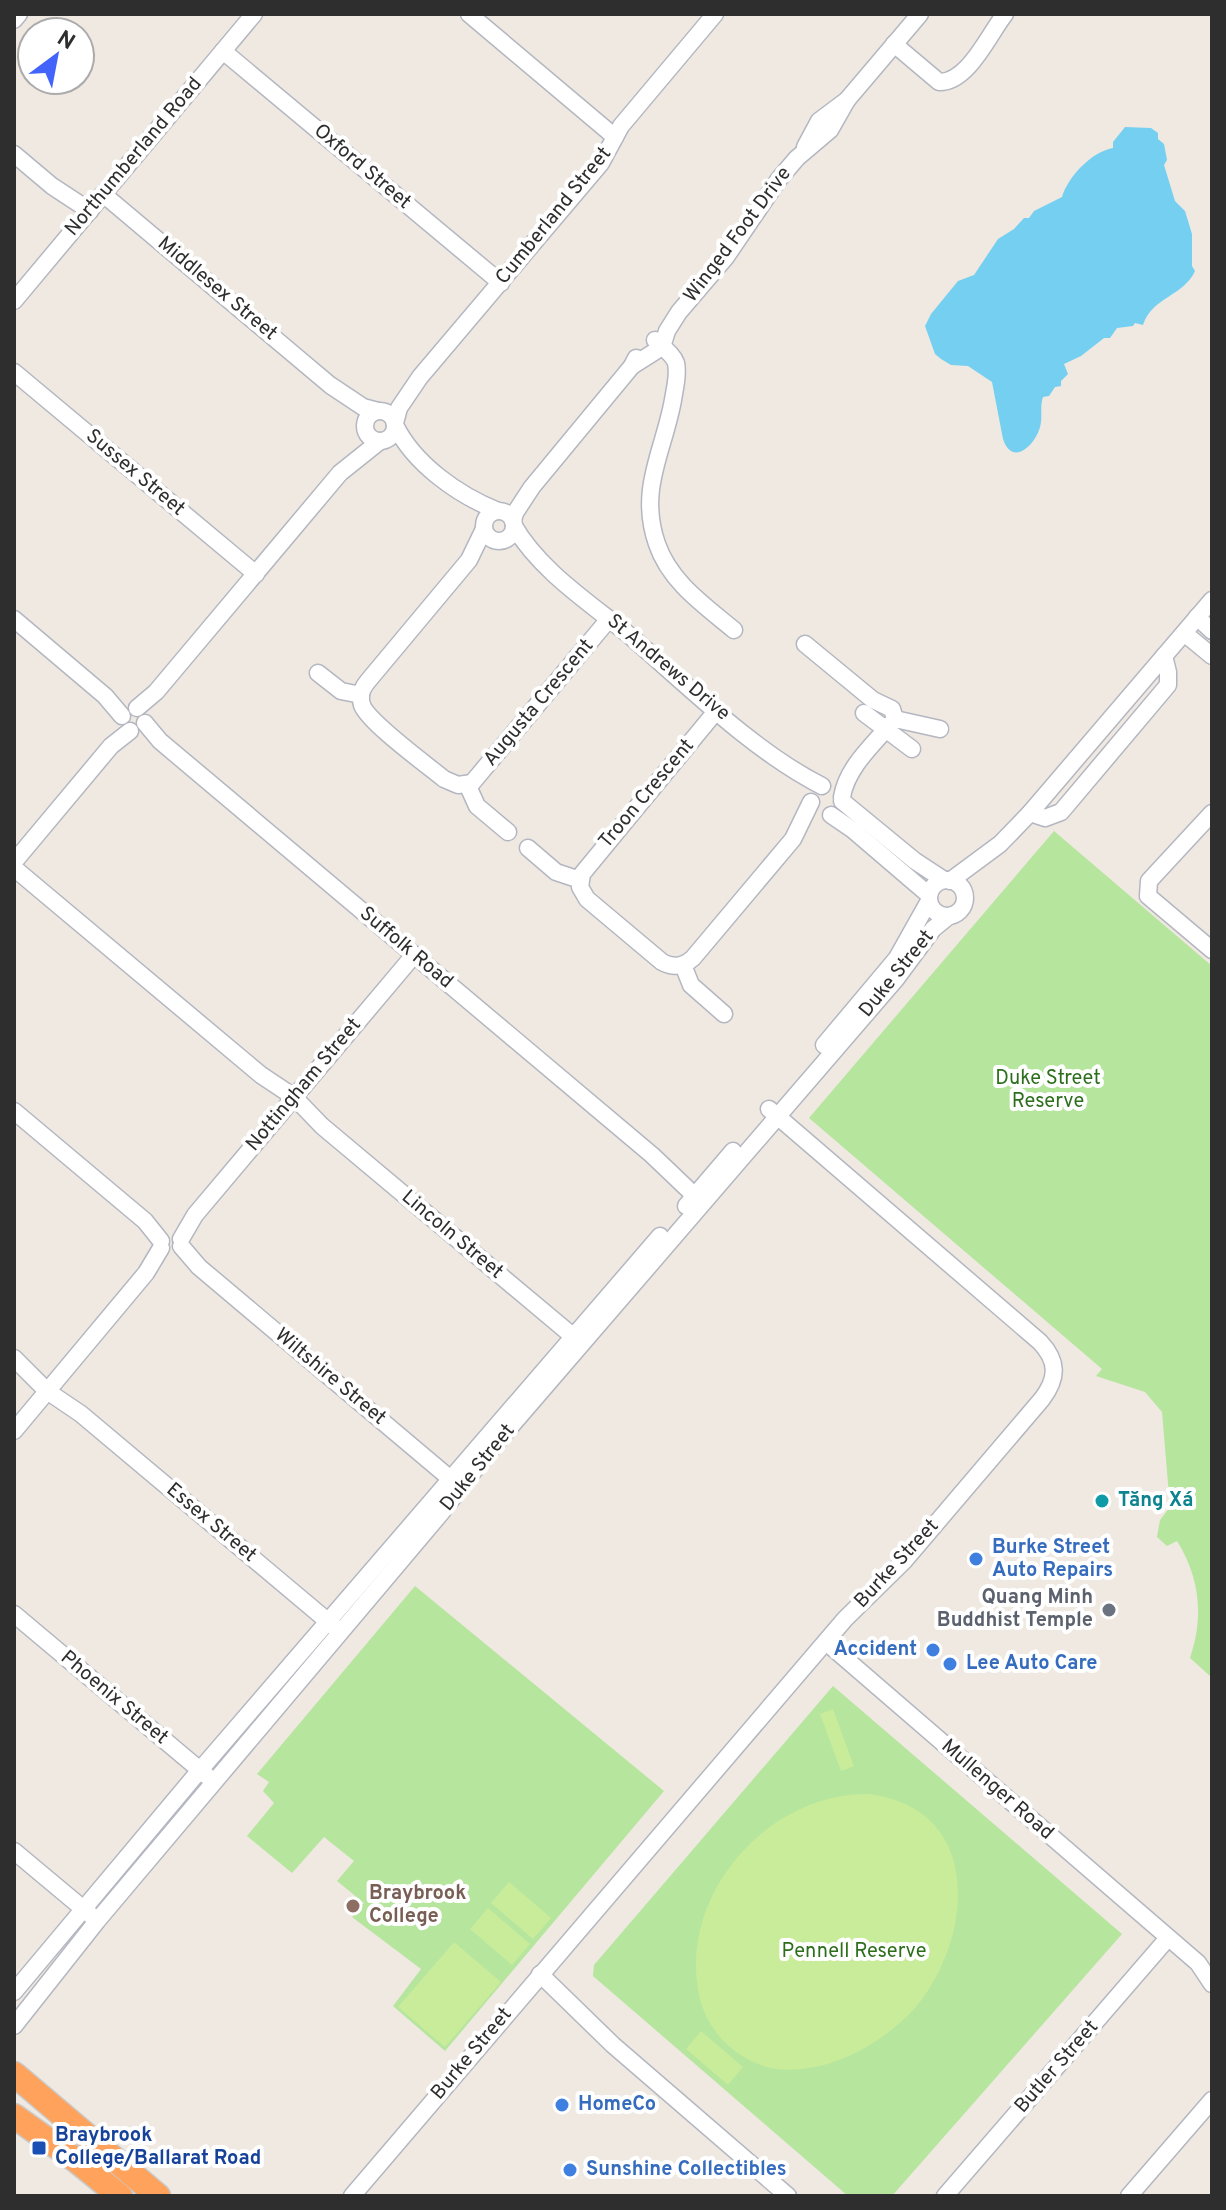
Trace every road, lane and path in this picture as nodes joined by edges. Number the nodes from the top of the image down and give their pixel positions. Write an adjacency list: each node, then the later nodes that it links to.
1 (19, 14): 7 (street)
2 (254, 14): 9 (street, Northumberland Road)
3 (469, 14): 10 (street)
4 (715, 14): 10 (street, Cumberland Street)
5 (920, 14): 8 (street, Winged Foot Drive)
6 (1005, 14): 8 (street)
7 (14, 20)
8 (894, 44): 16 (street, Winged Foot Drive)
9 (223, 51): 12 (street, Northumberland Road); 14 (street, Oxford Street)
10 (615, 137): 14 (street, Cumberland Street)
11 (14, 154): 13 (street)
12 (103, 194): 13 (street, Northumberland Road); 19 (street, Middlesex Street)
13 (86, 215): 15 (street, Northumberland Road)
14 (501, 283): 18 (street, Cumberland Street)
15 (14, 301)
16 (659, 344): 27 (street); 37 (street)
17 (14, 372): 31 (street, Sussex Street)
18 (420, 377): 20 (street, Cumberland Street); 21 (street, Cumberland Street)
19 (330, 385): 20 (street, Middlesex Street); 22 (street, Middlesex Street)
20 (379, 411): 21 (street); 22 (street)
21 (395, 424): 23 (street); 24 (street, St Andrews Drive)
22 (365, 427): 23 (street); 25 (street)
23 (382, 441): 24 (street, St Andrews Drive); 25 (street)
24 (426, 464): 26 (street, St Andrews Drive)
25 (340, 473): 31 (street)
26 (449, 484): 27 (street, St Andrews Drive); 28 (street, St Andrews Drive)
27 (506, 517): 28 (street); 29 (street); 32 (street, St Andrews Drive)
28 (484, 526): 29 (street); 30 (street)
29 (498, 541): 30 (street); 32 (street, St Andrews Drive)
30 (469, 560): 43 (street)
31 (256, 574): 46 (street)
32 (559, 577): 36 (street, St Andrews Drive)
33 (1212, 600): 34 (street)
34 (1197, 617): 38 (street); 39 (street)
35 (14, 619): 46 (street, Suffolk Road)
36 (609, 619): 44 (street, St Andrews Drive); 51 (street, Augusta Crescent)
37 (734, 630)
38 (1212, 631)
39 (1184, 633): 41 (street); 54 (street)
40 (805, 644): 47 (street)
41 (1212, 656)
42 (318, 673): 43 (street)
43 (361, 695): 51 (street, Augusta Crescent)
44 (717, 710): 52 (street, St Andrews Drive); 62 (street, Troon Crescent)
45 (864, 713): 47 (street)
46 (134, 720): 60 (street); 68 (street, Suffolk Road)
47 (890, 725): 48 (street); 49 (street); 50 (street)
48 (940, 729)
49 (912, 749)
50 (855, 767): 52 (street); 53 (street)
51 (467, 784): 57 (street, Augusta Crescent)
52 (818, 792): 53 (street); 56 (street); 58 (street)
53 (842, 799): 56 (street); 63 (street)
54 (1030, 813): 63 (street); 64 (street)
55 (1212, 813): 67 (street)
56 (828, 816): 58 (street); 65 (street)
57 (508, 832)
58 (793, 839): 69 (street)
59 (528, 848): 62 (street)
60 (14, 862)
61 (14, 868): 71 (street, Lincoln Street)
62 (580, 880): 69 (street)
63 (947, 880): 64 (street); 65 (street)
64 (965, 897): 66 (street)
65 (929, 898): 66 (street); 73 (street, Duke Street)
66 (949, 916): 73 (street, Duke Street)
67 (1212, 950)
68 (414, 955): 71 (street, Nottingham Street); 74 (street, Suffolk Road)
69 (683, 965): 70 (street)
70 (724, 1014)
71 (291, 1101): 75 (street, Nottingham Street); 76 (street, Lincoln Street)
72 (14, 1111): 75 (street, Wiltshire Street)
73 (773, 1113): 74 (street, Duke Street); 83 (street, Burke Street)
74 (700, 1195): 76 (street, Duke Street)
75 (171, 1243): 78 (street, Nottingham Street); 80 (street, Wiltshire Street)
76 (577, 1340): 80 (street, Duke Street)
77 (17, 1360): 78 (street, Essex Street)
78 (50, 1388): 79 (street, Nottingham Street); 82 (street, Essex Street)
79 (14, 1431)
80 (456, 1483): 82 (street, Duke Street)
81 (14, 1614): 84 (street, Phoenix Street)
82 (335, 1628): 84 (street, Duke Street); 85 (street, Duke Street)
83 (826, 1642): 88 (street, Mullenger Road); 89 (street, Burke Street)
84 (200, 1770): 85 (street, Phoenix Street); 87 (street, Duke Street)
85 (215, 1782): 87 (street, Duke Street)
86 (14, 1851): 87 (street)
87 (90, 1915): 91 (street, Duke Street); 92 (street, Duke Street)
88 (1168, 1938): 90 (street, Mullenger Road); 100 (street, Butler Street)
89 (540, 1974): 98 (street, Burke Street); 99 (street)
90 (1212, 1984)
91 (14, 1992)
92 (14, 2026)
93 (14, 2074): 97 (highway)
94 (1212, 2100): 101 (street)
95 (14, 2116): 96 (highway)
96 (120, 2196)
97 (158, 2196)
98 (352, 2196)
99 (788, 2196)
100 (945, 2196)
101 (1129, 2196)

